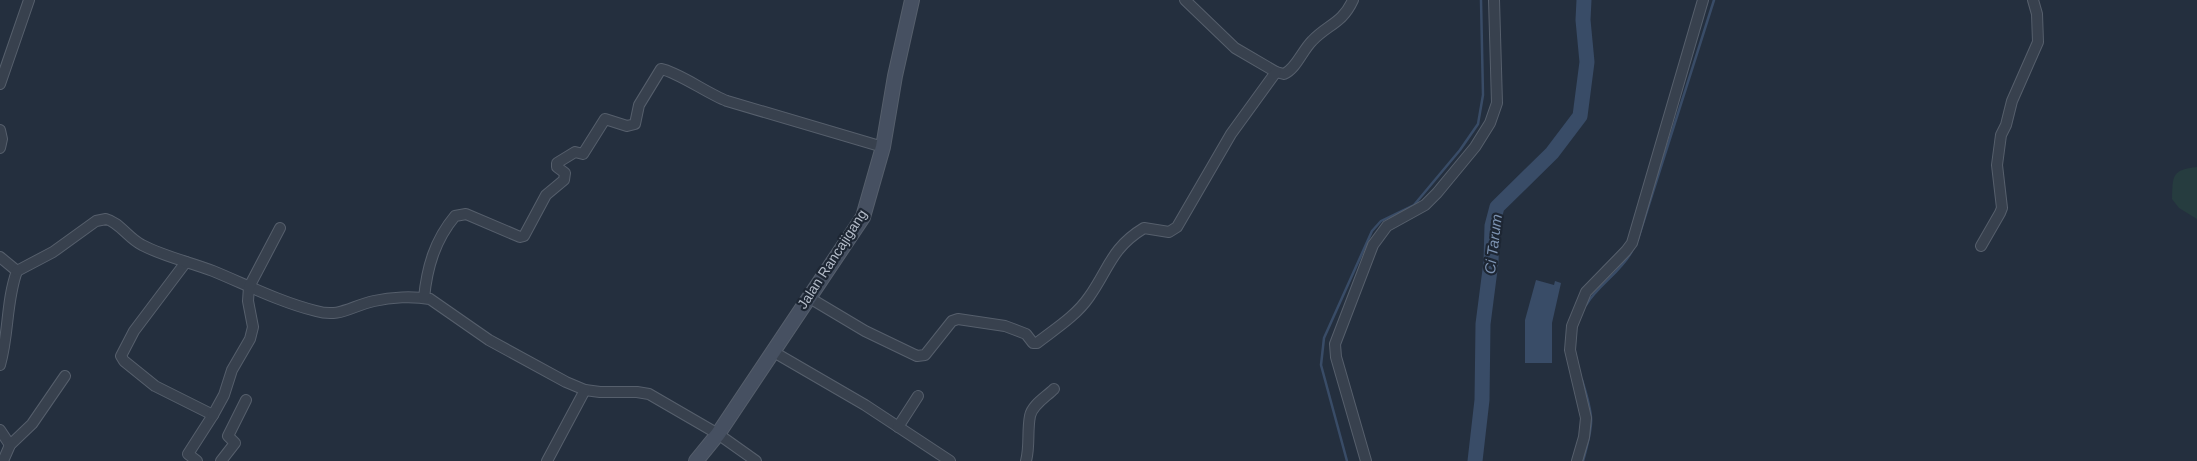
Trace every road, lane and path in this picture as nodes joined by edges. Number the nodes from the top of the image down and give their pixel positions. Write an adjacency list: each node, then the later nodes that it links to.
1 (29, 0): 9 (street)
2 (912, 0): 11 (main road, Jalan Rancajigang)
3 (1185, 0): 8 (street)
4 (1353, 0): 8 (street)
5 (1494, 0): 42 (street)
6 (1703, 0): 43 (street)
7 (2033, 0): 14 (street)
8 (1276, 72): 19 (street)
9 (0, 84)
10 (0, 130): 12 (street)
11 (883, 147): 19 (main road, Jalan Rancajigang); 20 (street)
12 (0, 148)
13 (280, 228): 18 (street)
14 (1980, 246)
15 (0, 257): 17 (street)
16 (186, 262): 17 (street); 18 (street); 28 (street)
17 (17, 270): 22 (street)
18 (249, 287): 20 (street); 28 (street)
19 (808, 297): 21 (main road, Jalan Rancajigang)
20 (422, 298): 24 (street)
21 (772, 351): 29 (street); 31 (main road, Jalan Rancajigang)
22 (0, 364)
23 (66, 376): 32 (street)
24 (585, 390): 31 (street); 37 (street)
25 (1054, 390): 41 (street)
26 (918, 396): 29 (street)
27 (246, 400): 36 (street)
28 (213, 415): 33 (street)
29 (898, 427): 40 (street)
30 (0, 430): 32 (street)
31 (718, 434): 38 (main road, Jalan Rancajigang); 39 (street)
32 (10, 445): 34 (street)
33 (186, 457): 35 (street)
34 (3, 461)
35 (197, 461)
36 (221, 461)
37 (547, 461)
38 (696, 461)
39 (756, 461)
40 (950, 461)
41 (1026, 461)
42 (1366, 461)
43 (1577, 461)

